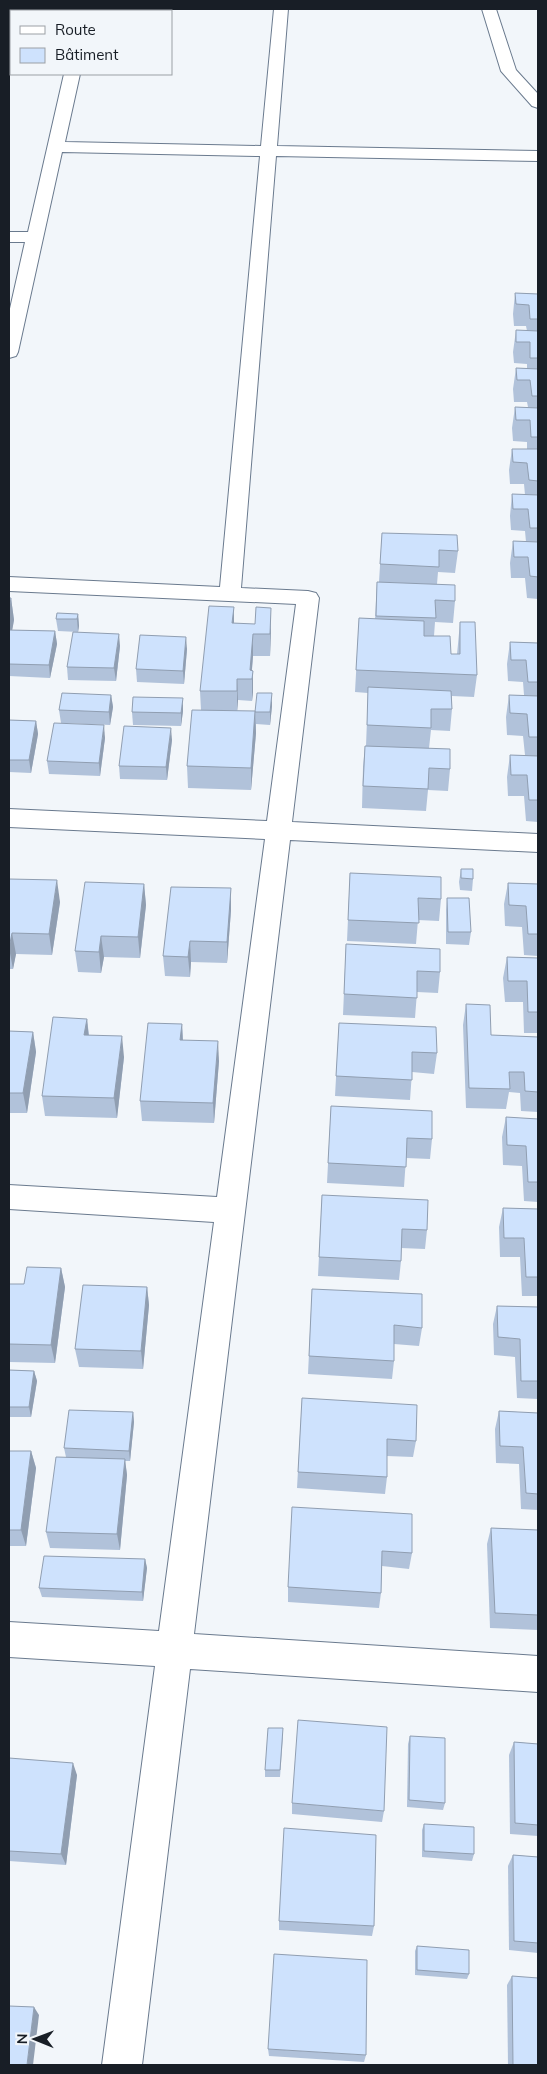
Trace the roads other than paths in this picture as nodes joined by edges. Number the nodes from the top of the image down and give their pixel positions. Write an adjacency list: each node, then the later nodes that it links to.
1 (282, 9): 6 (street)
2 (489, 9): 4 (street)
3 (72, 75): 5 (street)
4 (538, 103)
5 (55, 148): 6 (street); 9 (street)
6 (269, 151): 7 (street); 12 (street)
7 (538, 156)
8 (9, 237): 9 (street)
9 (35, 237): 10 (street)
10 (9, 352)
11 (9, 584): 12 (street)
12 (230, 594): 14 (street)
13 (9, 818): 14 (street)
14 (278, 831): 15 (street); 17 (street)
15 (538, 843)
16 (9, 1198): 17 (street)
17 (231, 1210): 19 (street)
18 (9, 1639): 19 (street)
19 (175, 1650): 20 (street); 21 (street)
20 (538, 1674)
21 (122, 2065)

